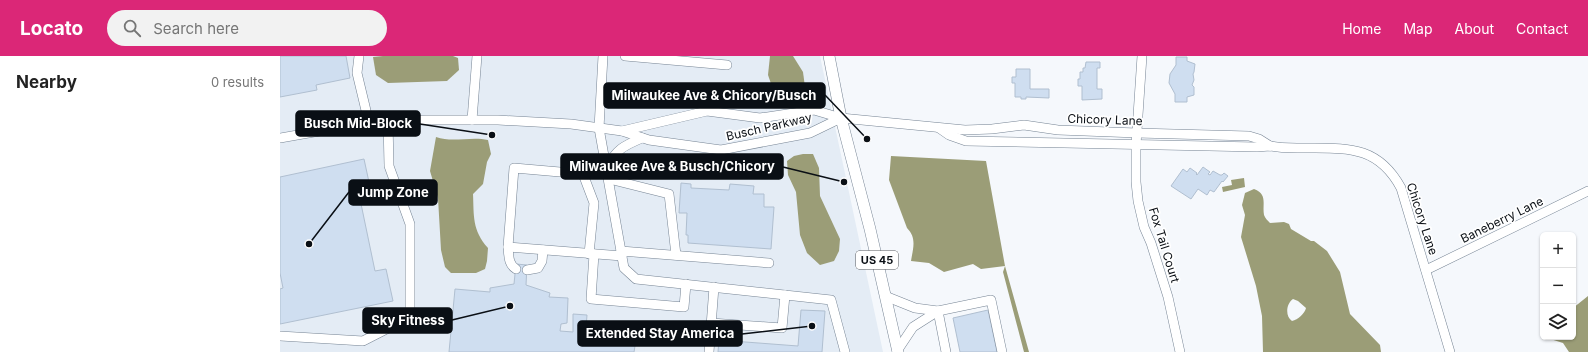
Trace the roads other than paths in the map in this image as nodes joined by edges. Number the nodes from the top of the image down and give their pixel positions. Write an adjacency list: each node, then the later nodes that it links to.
1 (359, 56): 11 (street)
2 (477, 56): 9 (street)
3 (603, 56): 14 (street)
4 (625, 56): 7 (street)
5 (829, 56): 8 (main road, US 45)
6 (1142, 56): 16 (street, Fox Tail Court)
7 (727, 65)
8 (841, 118): 12 (street, Chicory Lane); 15 (street, Busch Parkway); 18 (street, Busch Parkway); 37 (main road, US 45)
9 (472, 120): 10 (street, Busch Parkway); 14 (street, Busch Parkway)
10 (388, 121): 11 (street, Busch Parkway); 40 (street)
11 (369, 123): 17 (street, Busch Parkway)
12 (937, 126): 13 (street, Chicory Lane); 19 (street, Chicory Lane)
13 (1008, 126): 16 (street, Chicory Lane); 19 (street)
14 (599, 128): 15 (street, Busch Parkway); 22 (street)
15 (622, 131): 18 (street, Busch Parkway)
16 (1137, 133): 20 (street, Fox Tail Court); 21 (street, Chicory Lane)
17 (280, 138)
18 (642, 138): 22 (street)
19 (1008, 142): 20 (street, Chicory Lane)
20 (1136, 145): 21 (street, Chicory Lane); 46 (street, Fox Tail Court)
21 (1270, 146): 33 (street, Chicory Lane)
22 (606, 168): 23 (street)
23 (609, 179): 28 (street); 29 (street)
24 (1588, 191): 33 (street, Baneberry Lane)
25 (508, 248): 26 (street); 27 (street); 31 (street)
26 (543, 250): 27 (street); 32 (street)
27 (592, 254): 28 (street); 34 (street)
28 (621, 254): 29 (street); 34 (street)
29 (676, 255): 30 (street)
30 (769, 263)
31 (516, 269)
32 (527, 270)
33 (1426, 270): 47 (street, Chicory Lane)
34 (686, 284): 35 (street)
35 (714, 287): 36 (street); 39 (street)
36 (785, 295): 39 (street); 42 (street)
37 (885, 296): 38 (street); 43 (main road, US 45)
38 (938, 311): 43 (street); 44 (street); 45 (street)
39 (711, 323): 41 (street)
40 (280, 336)
41 (709, 352)
42 (845, 352)
43 (897, 352)
44 (946, 352)
45 (1002, 352)
46 (1180, 352)
47 (1450, 352)

